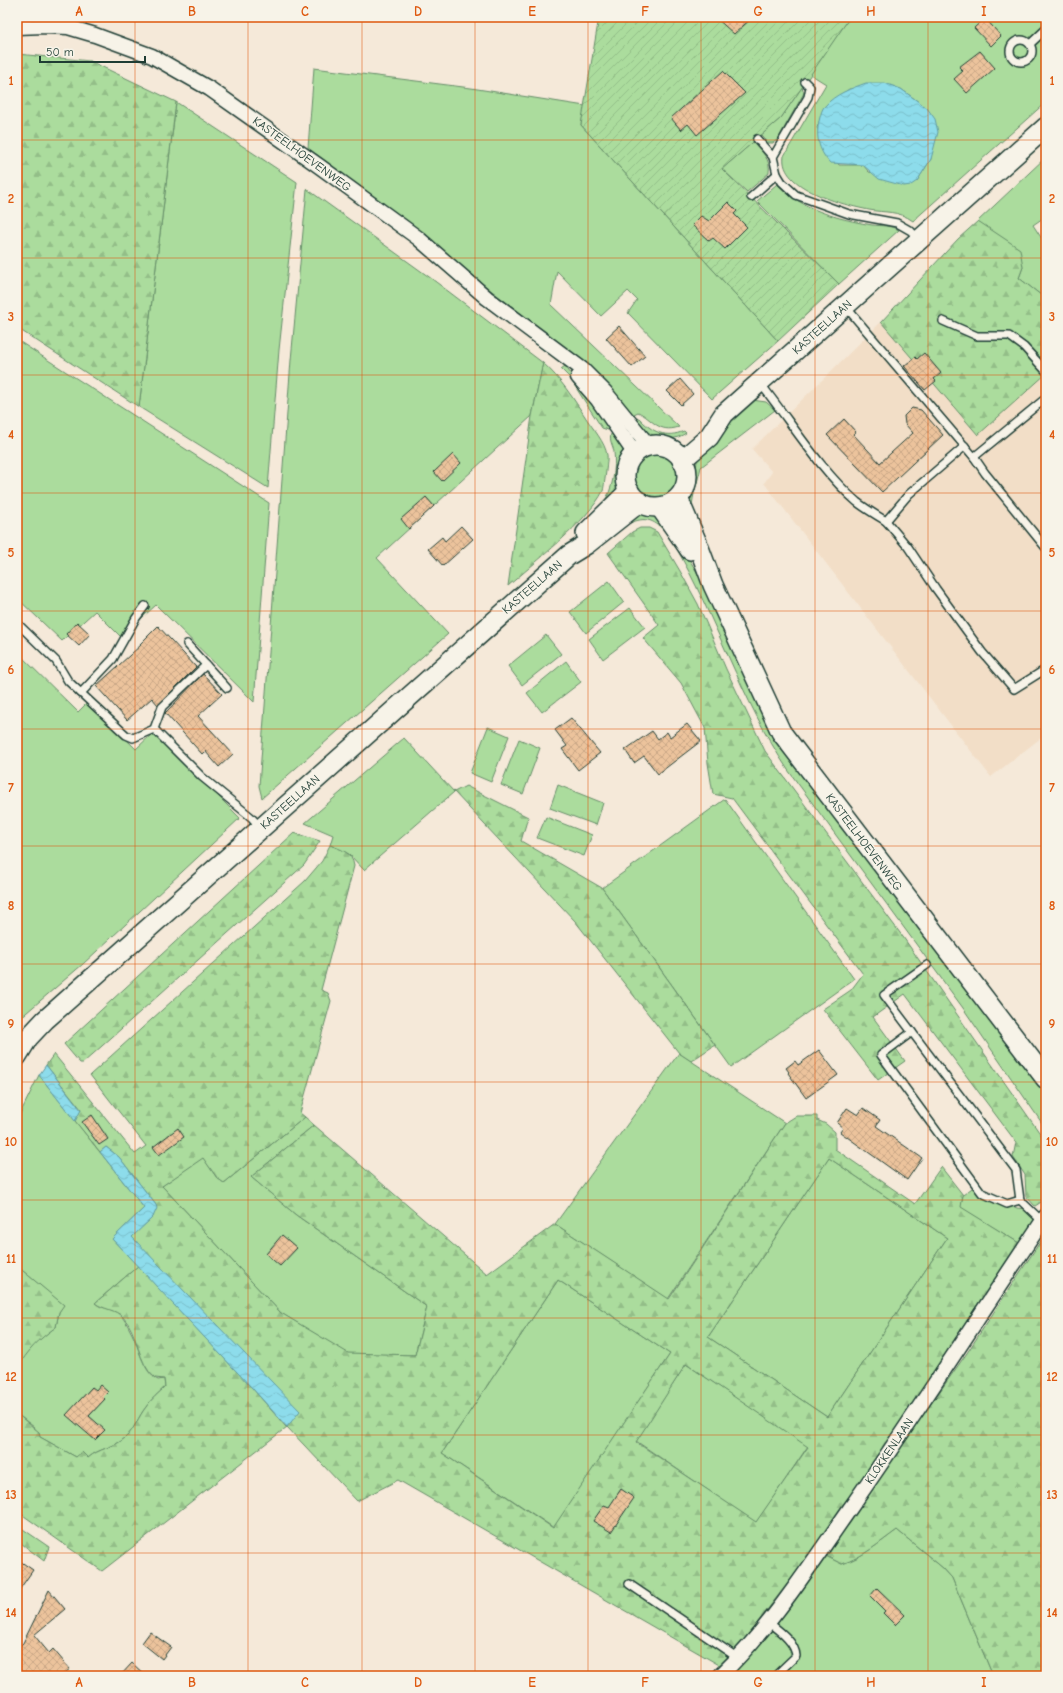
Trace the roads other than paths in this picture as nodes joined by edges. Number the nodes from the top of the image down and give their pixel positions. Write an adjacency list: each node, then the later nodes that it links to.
1 (17, 27): 17 (street, KASTEELHOEVENWEG)
2 (1046, 30): 3 (lane)
3 (1030, 44)
4 (806, 82): 7 (lane)
5 (1046, 127): 10 (street, KASTEELLAAN)
6 (757, 139): 7 (lane)
7 (773, 157): 8 (lane)
8 (777, 174): 9 (lane); 10 (lane)
9 (751, 197)
10 (919, 240): 11 (street, KASTEELLAAN)
11 (845, 306): 14 (street, KASTEELLAAN); 16 (lane)
12 (943, 321): 13 (lane)
13 (1046, 371)
14 (760, 383): 18 (street, KASTEELLAAN); 23 (lane)
15 (1046, 398): 19 (lane)
16 (965, 446): 19 (lane); 23 (lane)
17 (642, 450): 18 (street); 20 (street)
18 (678, 456): 21 (street)
19 (974, 457): 24 (lane)
20 (634, 497): 22 (street); 34 (street, KASTEELLAAN)
21 (678, 498): 22 (street); 25 (street, KASTEELHOEVENWEG)
22 (660, 507): 25 (street, KASTEELHOEVENWEG)
23 (886, 520): 30 (lane)
24 (1046, 548)
25 (713, 585): 38 (street, KASTEELHOEVENWEG)
26 (145, 606): 32 (lane)
27 (17, 623): 32 (lane)
28 (187, 644): 29 (lane)
29 (206, 665): 31 (lane); 33 (lane)
30 (1046, 669)
31 (227, 688)
32 (81, 693): 33 (lane)
33 (154, 728): 34 (lane)
34 (261, 828): 37 (street, KASTEELLAAN)
35 (927, 964): 36 (lane)
36 (912, 1032): 39 (lane); 39 (lane)
37 (17, 1056)
38 (1046, 1079)
39 (1020, 1200): 40 (lane)
40 (1044, 1219): 42 (street, KLOKKENLAAN)
41 (629, 1584): 43 (lane)
42 (768, 1622): 43 (street, KLOKKENLAAN); 45 (lane)
43 (738, 1658): 44 (street, KLOKKENLAAN)
44 (720, 1676)
45 (775, 1676)

